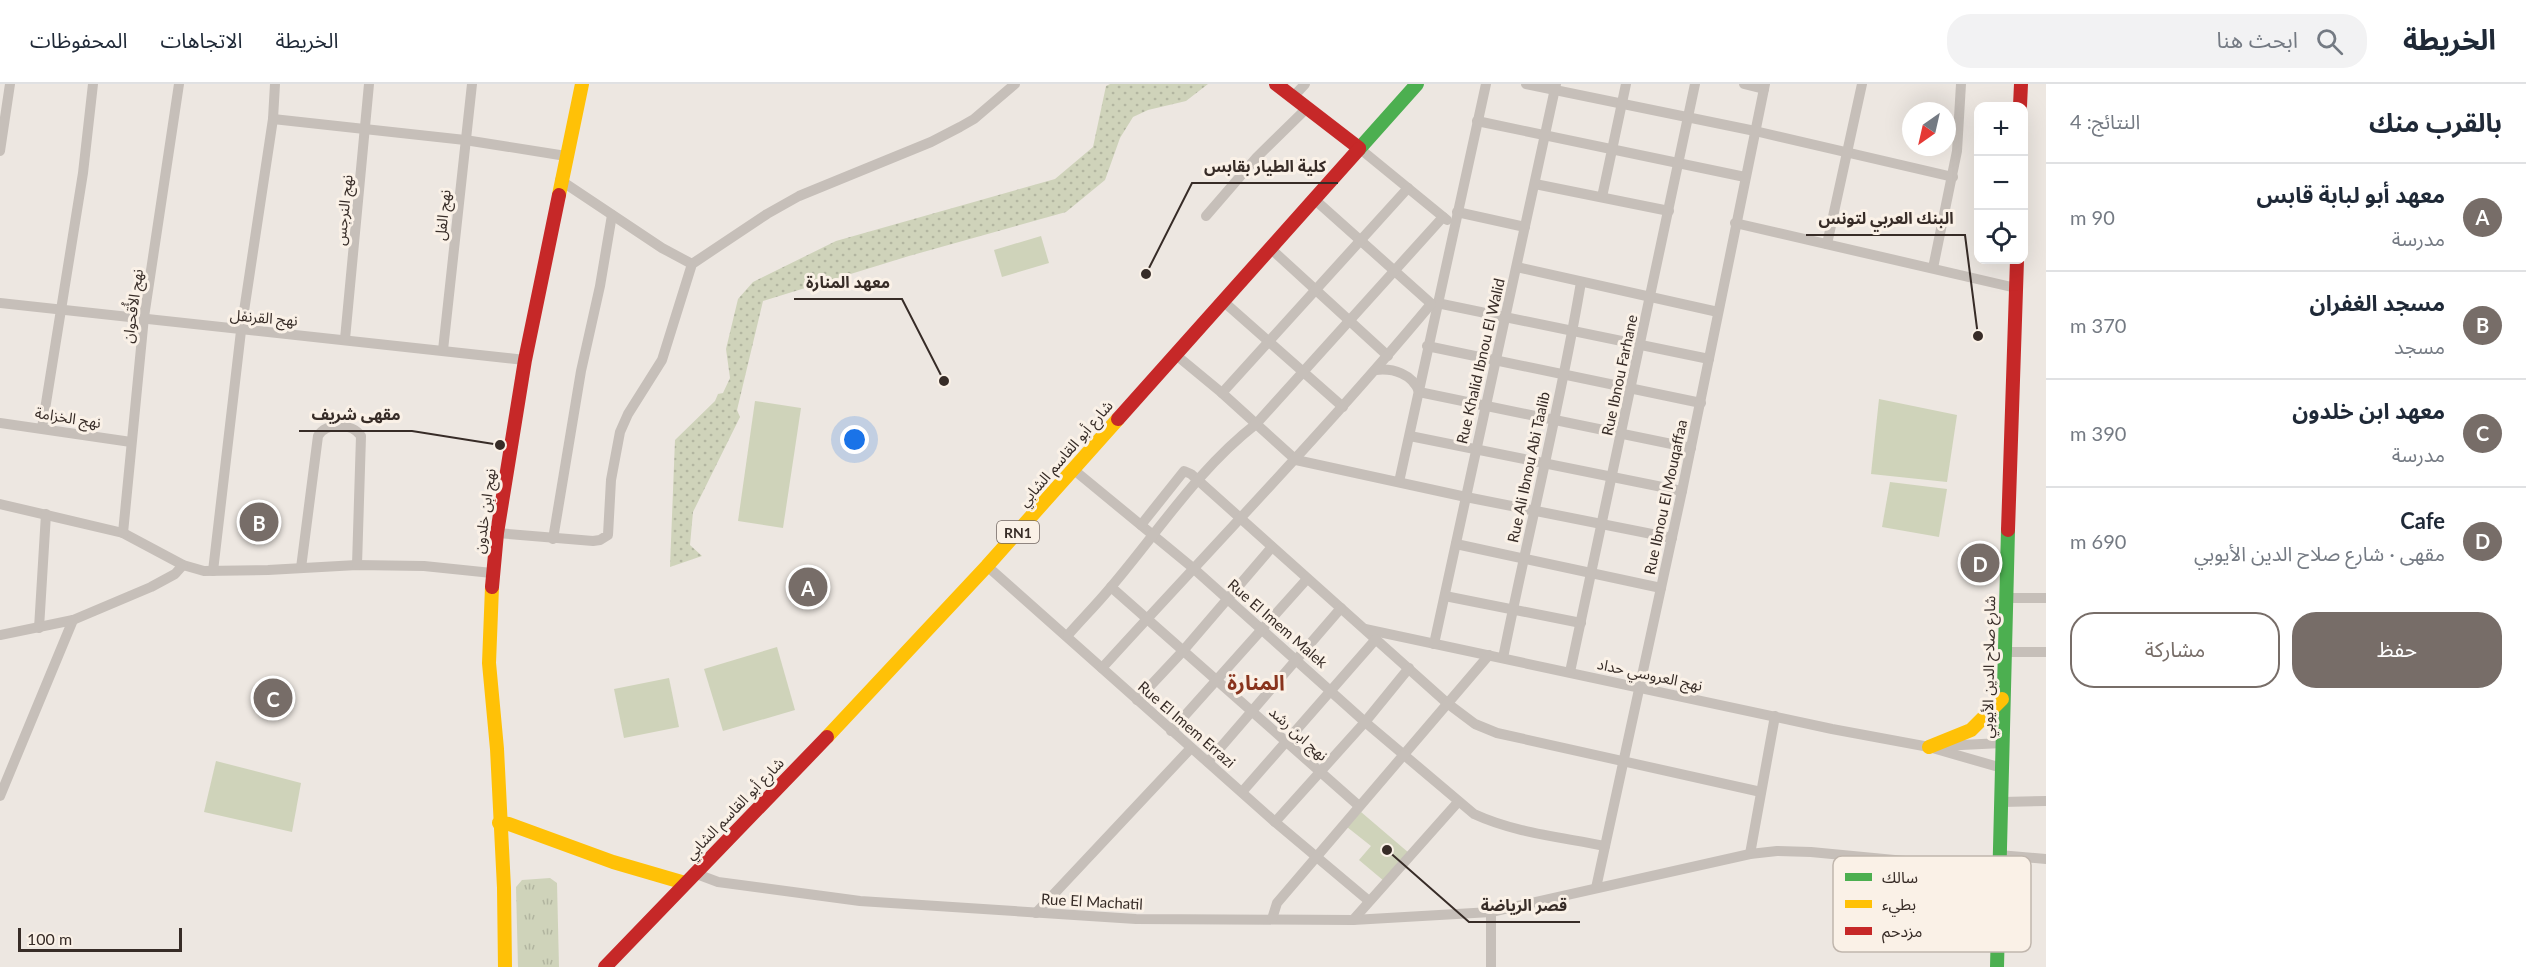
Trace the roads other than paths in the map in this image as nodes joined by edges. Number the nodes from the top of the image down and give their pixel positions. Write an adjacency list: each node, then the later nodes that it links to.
1 (10, 84): 35 (street)
2 (93, 84): 69 (street)
3 (179, 84): 71 (street, نهج الأُقحوان)
4 (275, 84): 27 (street)
5 (369, 84): 30 (street, نهج النرجس)
6 (472, 84): 32 (street, نهج الفل)
7 (582, 84): 37 (main road, نهج ابن خلدون)
8 (1015, 84): 57 (street)
9 (1276, 84): 22 (main road)
10 (1305, 84): 22 (street)
11 (1417, 84): 33 (main road, شارع أبو القاسم الشابي / RN1)
12 (1486, 84): 28 (street)
13 (1526, 84): 21 (street)
14 (1626, 84): 24 (street)
15 (1695, 84): 26 (street, Rue Ibnou Farhane)
16 (1744, 84): 20 (street)
17 (1862, 84): 36 (street)
18 (1961, 84): 40 (street)
19 (2021, 84): 23 (main road)
20 (1764, 86): 29 (street, Rue Ibnou El Mouqaffaa)
21 (1556, 87): 24 (street); 31 (street, Rue Khalid Ibnou El Walid)
22 (1293, 98): 25 (main road)
23 (2020, 102)
24 (1622, 105): 26 (street); 34 (street)
25 (1306, 109): 33 (main road); 49 (street)
26 (1689, 118): 29 (street); 38 (street, Rue Ibnou Farhane)
27 (273, 119): 30 (street); 74 (street)
28 (1477, 121): 31 (street); 47 (street)
29 (1755, 130): 36 (street); 39 (street, Rue Ibnou El Mouqaffaa)
30 (366, 131): 32 (street); 76 (street, نهج النرجس)
31 (1545, 135): 34 (street); 42 (street, Rue Khalid Ibnou El Walid)
32 (465, 140): 37 (street); 80 (street, نهج الفل)
33 (1359, 148): 43 (street); 45 (main road, شارع أبو القاسم الشابي / RN1)
34 (1612, 149): 38 (street); 44 (street)
35 (0, 151)
36 (1848, 152): 40 (street); 55 (street)
37 (566, 156): 41 (main road, نهج ابن خلدون)
38 (1679, 163): 39 (street); 46 (street, Rue Ibnou Farhane)
39 (1745, 177): 51 (street, Rue Ibnou El Mouqaffaa)
40 (1953, 177): 60 (street)
41 (560, 180): 48 (street); 84 (main road, نهج ابن خلدون)
42 (1535, 184): 44 (street); 53 (street, Rue Khalid Ibnou El Walid)
43 (1408, 188): 50 (street); 54 (street)
44 (1602, 197): 46 (street)
45 (1314, 199): 54 (street); 56 (main road, شارع أبو القاسم الشابي / RN1)
46 (1669, 211): 65 (street, Rue Ibnou Farhane)
47 (1457, 212): 52 (street); 53 (street)
48 (612, 215): 57 (street); 122 (street)
49 (1206, 216)
50 (1443, 217): 52 (street); 61 (street)
51 (1735, 223): 55 (street); 70 (street, Rue Ibnou El Mouqaffaa)
52 (1454, 226): 68 (street)
53 (1525, 227): 59 (street, Rue Khalid Ibnou El Walid)
54 (1360, 239): 61 (street); 64 (street)
55 (1827, 244): 60 (street)
56 (1271, 249): 64 (street); 66 (main road, شارع أبو القاسم الشابي / RN1)
57 (692, 264): 122 (street)
58 (2017, 264): 63 (main road, شارع صلاح الدين الأيوبي)
59 (1517, 267): 62 (street); 72 (street, Rue Khalid Ibnou El Walid)
60 (1933, 268): 63 (street)
61 (1396, 270): 68 (street); 73 (street)
62 (1581, 282): 65 (street); 75 (street, Rue Ali Ibnou Abi Taalib)
63 (2016, 288): 139 (main road, شارع صلاح الدين الأيوبي)
64 (1315, 290): 73 (street); 77 (street)
65 (1651, 297): 70 (street); 78 (street, Rue Ibnou Farhane)
66 (1224, 302): 77 (street); 81 (main road, شارع أبو القاسم الشابي / RN1)
67 (0, 303): 69 (street, نهج القرنفل)
68 (1435, 305): 72 (street); 79 (street); 82 (street)
69 (62, 308): 71 (street, نهج القرنفل); 98 (street)
70 (1718, 312): 83 (street, Rue Ibnou El Mouqaffaa)
71 (144, 317): 74 (street, نهج القرنفل); 101 (street, نهج الأُقحوان)
72 (1506, 317): 75 (street); 85 (street, Rue Khalid Ibnou El Walid)
73 (1350, 321): 82 (street); 87 (street)
74 (241, 331): 76 (street, نهج القرنفل); 131 (street)
75 (1573, 331): 78 (street); 88 (street, Rue Ali Ibnou Abi Taalib)
76 (345, 339): 80 (street, نهج القرنفل)
77 (1269, 340): 87 (street); 91 (street)
78 (1640, 345): 83 (street); 89 (street, Rue Ibnou Farhane)
79 (1427, 346): 85 (street); 90 (street)
80 (443, 350): 84 (street, نهج القرنفل)
81 (1176, 355): 91 (street); 106 (main road, شارع أبو القاسم الشابي / RN1)
82 (1388, 356): 86 (street)
83 (1709, 358): 92 (street, Rue Ibnou El Mouqaffaa)
84 (525, 360): 119 (main road, نهج ابن خلدون)
85 (1496, 360): 88 (street); 93 (street, Rue Khalid Ibnou El Walid)
86 (1376, 370): 90 (street); 94 (street)
87 (1304, 372): 94 (street); 97 (street)
88 (1563, 375): 89 (street); 95 (street, Rue Ali Ibnou Abi Taalib)
89 (1631, 388): 92 (street); 99 (street, Rue Ibnou Farhane)
90 (1419, 392): 93 (street); 100 (street)
91 (1222, 393): 97 (street)
92 (1701, 403): 103 (street, Rue Ibnou El Mouqaffaa)
93 (1486, 406): 95 (street); 102 (street, Rue Khalid Ibnou El Walid)
94 (1343, 407): 104 (street)
95 (1554, 420): 99 (street); 105 (street, Rue Ali Ibnou Abi Taalib)
96 (0, 423): 98 (street, نهج الخزامة)
97 (1256, 424): 104 (street); 108 (street)
98 (42, 428): 101 (street, نهج الخزامة)
99 (1621, 434): 103 (street); 107 (street, Rue Ibnou Farhane)
100 (1410, 436): 102 (street); 109 (street)
101 (131, 442): 118 (street, نهج الأُقحوان)
102 (1476, 448): 105 (street); 111 (street, Rue Khalid Ibnou El Walid)
103 (1691, 448): 110 (street, Rue Ibnou El Mouqaffaa)
104 (1296, 460): 109 (street); 115 (street)
105 (1543, 463): 107 (street); 113 (street, Rue Ali Ibnou Abi Taalib)
106 (1074, 470): 117 (street, Rue El Imem Malek); 128 (main road, شارع أبو القاسم الشابي / RN1)
107 (1612, 477): 110 (street); 116 (street, Rue Ibnou Farhane)
108 (1197, 481): 115 (street); 117 (street); 120 (street)
109 (1399, 482): 111 (street)
110 (1682, 491): 121 (street, Rue Ibnou El Mouqaffaa)
111 (1466, 497): 113 (street); 123 (street, Rue Khalid Ibnou El Walid)
112 (0, 504): 114 (street)
113 (1533, 509): 116 (street); 125 (street, Rue Ali Ibnou Abi Taalib)
114 (46, 514): 118 (street); 146 (street)
115 (1240, 519): 124 (street); 130 (street)
116 (1602, 523): 121 (street); 133 (street, Rue Ibnou Farhane)
117 (1141, 525): 120 (street, Rue El Imem Malek)
118 (123, 533): 126 (street)
119 (496, 533): 122 (street); 132 (main road, نهج ابن خلدون)
120 (1152, 535): 130 (street, Rue El Imem Malek); 135 (street)
121 (1672, 538): 136 (street, Rue Ibnou El Mouqaffaa)
122 (553, 539)
123 (1456, 544): 125 (street); 137 (street, Rue Khalid Ibnou El Walid)
124 (1272, 547): 134 (street); 138 (street)
125 (1523, 558): 133 (street); 142 (street, Rue Ali Ibnou Abi Taalib)
126 (183, 565): 131 (street); 143 (street)
127 (357, 565): 129 (street); 129 (street); 132 (street)
128 (987, 566): 150 (street, Rue El Imem Errazi); 198 (main road, شارع أبو القاسم الشابي / RN1)
129 (301, 568): 131 (street)
130 (1192, 568): 138 (street, Rue El Imem Malek); 144 (street)
131 (213, 571)
132 (492, 573): 189 (main road, نهج ابن خلدون)
133 (1592, 573): 136 (street); 145 (street, Rue Ibnou Farhane)
134 (1307, 579): 141 (street); 147 (street)
135 (1111, 587): 144 (street, نهج ابن رشد); 150 (street)
136 (1661, 588): 163 (street, Rue Ibnou El Mouqaffaa)
137 (1445, 596): 142 (street); 152 (street, Rue Khalid Ibnou El Walid)
138 (1227, 598): 147 (street, Rue El Imem Malek); 153 (street)
139 (2006, 598): 140 (street); 154 (main road, شارع صلاح الدين الأيوبي)
140 (2046, 598)
141 (1341, 608): 148 (street); 158 (street)
142 (1513, 609): 145 (street); 157 (street, Rue Ali Ibnou Abi Taalib)
143 (73, 620): 146 (street); 183 (street)
144 (1146, 620): 153 (street, نهج ابن رشد); 159 (street)
145 (1581, 623): 161 (street, Rue Ibnou Farhane)
146 (39, 628): 149 (street)
147 (1262, 628): 158 (street, Rue El Imem Malek); 162 (street)
148 (1365, 629): 151 (street); 152 (street, نهج العروسي حداد)
149 (0, 635)
150 (1068, 635): 159 (street, Rue El Imem Errazi)
151 (1376, 639): 160 (street); 164 (street)
152 (1434, 644): 156 (street, نهج العروسي حداد)
153 (1182, 652): 162 (street, نهج ابن رشد); 166 (street)
154 (2004, 652): 155 (street); 165 (main road, شارع صلاح الدين الأيوبي)
155 (2046, 652)
156 (1489, 655): 157 (street, نهج العروسي حداد); 167 (street)
157 (1503, 658): 161 (street, نهج العروسي حداد)
158 (1296, 659): 164 (street, Rue El Imem Malek); 168 (street)
159 (1102, 668): 166 (street, Rue El Imem Errazi)
160 (1409, 668): 167 (street); 170 (street)
161 (1570, 672): 163 (street, نهج العروسي حداد)
162 (1217, 680): 168 (street, نهج ابن رشد); 171 (street)
163 (1640, 688): 169 (street, نهج العروسي حداد); 177 (street, Rue Ibnou El Mouqaffaa)
164 (1331, 690): 170 (street, Rue El Imem Malek); 172 (street)
165 (2002, 699): 173 (main road, شارع صلاح الدين الأيوبي); 174 (main road)
166 (1137, 700): 171 (street, Rue El Imem Errazi)
167 (1447, 703): 176 (street); 177 (street)
168 (1251, 710): 172 (street, نهج ابن رشد); 178 (street)
169 (1775, 716): 174 (street, نهج العروسي حداد); 182 (street)
170 (1365, 722): 176 (street, Rue El Imem Malek); 180 (street)
171 (1171, 730): 175 (street, Rue El Imem Errazi)
172 (1286, 742): 180 (street, نهج ابن رشد); 181 (street)
173 (2002, 743): 174 (street); 179 (main road, شارع صلاح الدين الأيوبي)
174 (1929, 747): 179 (street)
175 (1191, 748): 178 (street, Rue El Imem Errazi); 202 (street)
176 (1403, 754): 185 (street, Rue El Imem Malek); 187 (street)
177 (1625, 760): 182 (street); 190 (street, Rue Ibnou El Mouqaffaa)
178 (1208, 762): 181 (street, Rue El Imem Errazi)
179 (2002, 768): 186 (main road, شارع صلاح الدين الأيوبي)
180 (1320, 771): 187 (street, نهج ابن رشد); 188 (street)
181 (1242, 792): 188 (street, Rue El Imem Errazi)
182 (1761, 792): 191 (street)
183 (0, 796)
184 (2046, 801): 186 (street)
185 (1458, 802): 190 (street, Rue El Imem Malek); 200 (street)
186 (2001, 802): 192 (main road, شارع صلاح الدين الأيوبي)
187 (1359, 806): 195 (street)
188 (1275, 822): 195 (street, Rue El Imem Errazi)
189 (499, 823): 198 (main road); 205 (main road, نهج ابن خلدون)
190 (1605, 846): 199 (street, Rue Ibnou El Mouqaffaa)
191 (1750, 854): 193 (street, Rue El Machatil); 199 (street, Rue El Machatil)
192 (1999, 855): 194 (street)
193 (1853, 856)
194 (2011, 856)
195 (1317, 857): 200 (street, Rue El Imem Errazi); 203 (street)
196 (2031, 858): 197 (street)
197 (2046, 859)
198 (689, 878): 202 (street, Rue El Machatil); 209 (main road, شارع أبو القاسم الشابي / RN1)
199 (1596, 888): 201 (street, Rue El Machatil)
200 (1369, 901): 204 (street)
201 (1491, 912): 204 (street, Rue El Machatil); 210 (street)
202 (1036, 913): 203 (street, Rue El Machatil)
203 (1272, 919): 204 (street, Rue El Machatil)
204 (1353, 920)
205 (505, 949): 207 (main road, نهج ابن خلدون); 208 (main road)
206 (1997, 952): 211 (main road, شارع صلاح الدين الأيوبي)
207 (505, 967)
208 (511, 967)
209 (605, 967)
210 (1491, 967)
211 (1997, 967)

